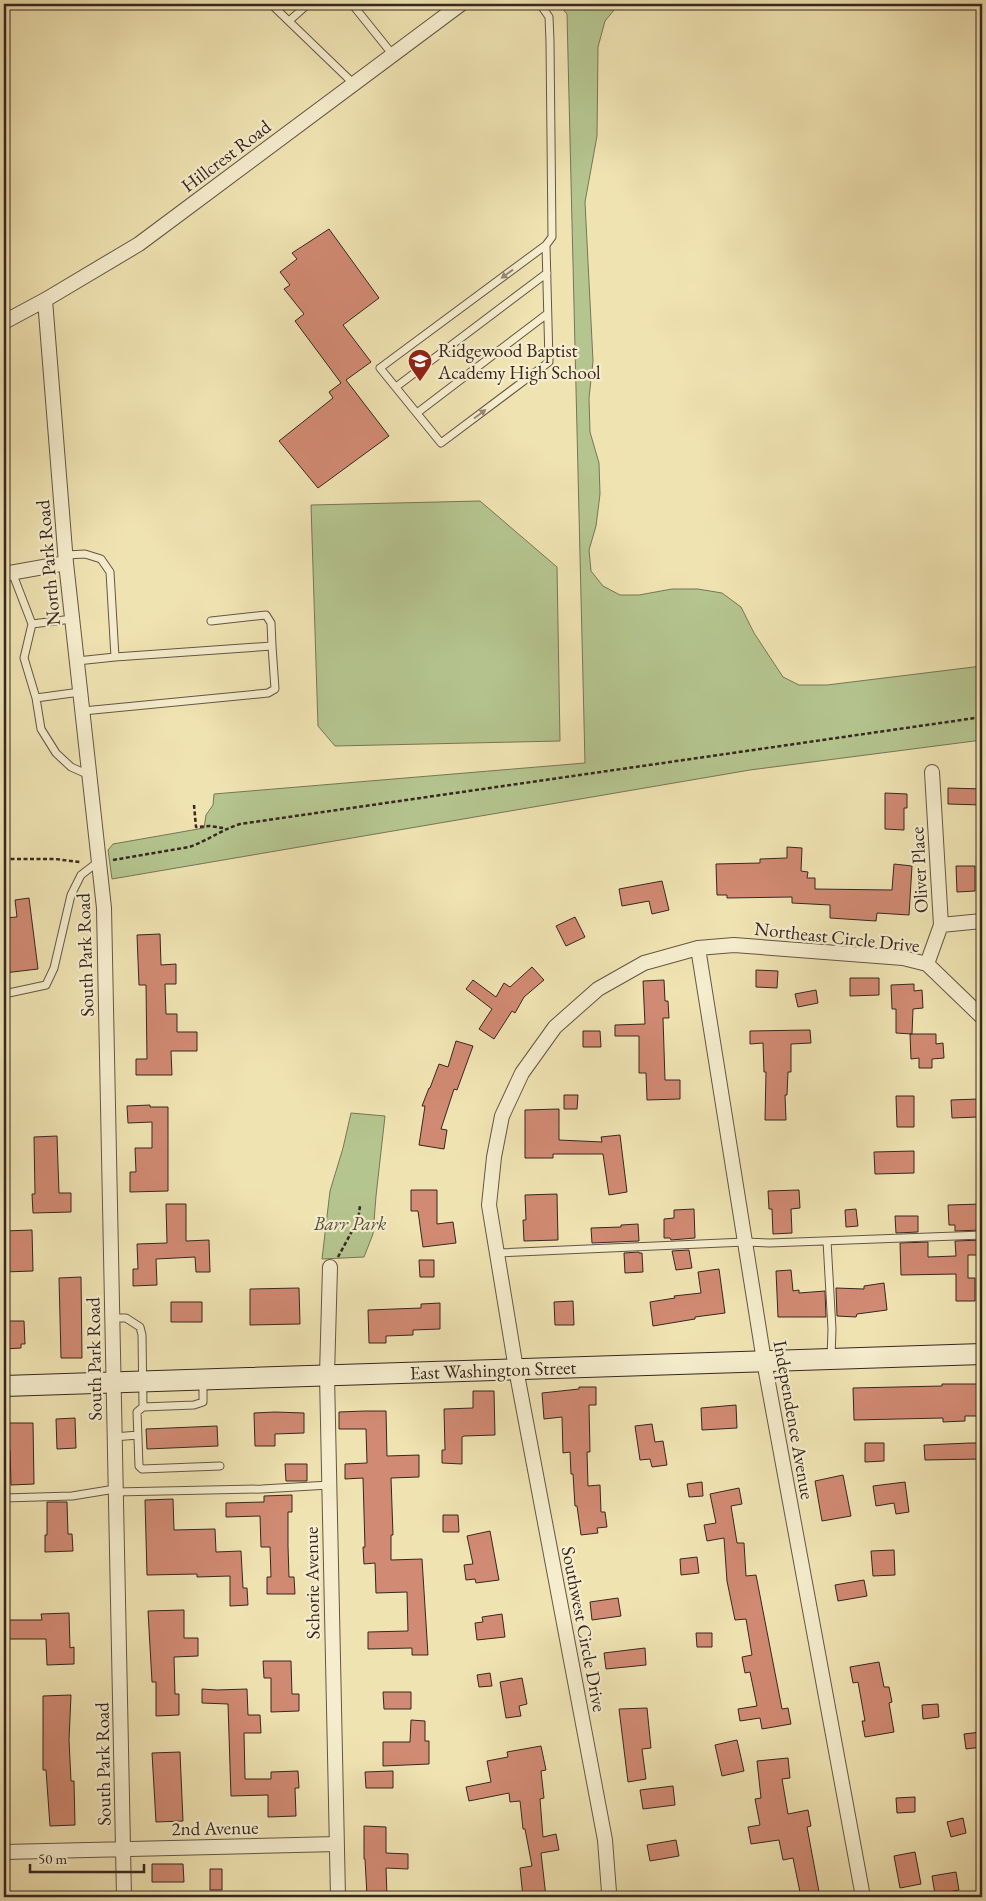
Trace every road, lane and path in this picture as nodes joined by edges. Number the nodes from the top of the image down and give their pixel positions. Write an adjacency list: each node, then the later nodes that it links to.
1 (271, 4): 6 (lane)
2 (308, 4): 6 (lane)
3 (352, 4): 7 (lane)
4 (461, 4): 7 (street, Hillcrest Road)
5 (540, 4): 9 (lane)
6 (290, 21): 8 (lane)
7 (393, 55): 8 (street, Hillcrest Road)
8 (354, 84): 11 (street, Hillcrest Road)
9 (546, 245): 10 (lane); 14 (lane, one-way to 14)
10 (547, 273): 12 (lane); 14 (lane)
11 (45, 300): 13 (street, Hillcrest Road); 16 (street, North Park Road)
12 (547, 314): 15 (lane); 15 (lane, one-way to 12)
13 (4, 322)
14 (396, 387): 15 (lane)
15 (417, 413)
16 (66, 559): 17 (street); 18 (street, North Park Road); 22 (lane)
17 (8, 573): 20 (lane)
18 (72, 619): 20 (lane); 23 (street, North Park Road)
19 (211, 621): 21 (lane)
20 (32, 624): 25 (lane)
21 (272, 646): 22 (lane); 26 (lane)
22 (115, 657): 23 (lane)
23 (77, 661): 24 (street, North Park Road)
24 (80, 692): 25 (lane); 26 (street, North Park Road)
25 (36, 698): 29 (lane)
26 (82, 711): 29 (street, North Park Road)
27 (982, 717): 32 (path)
28 (932, 772): 36 (street, Oliver Place)
29 (90, 775): 31 (street, North Park Road)
30 (194, 805): 32 (path)
31 (94, 821): 34 (street, South Park Road)
32 (224, 829): 34 (path)
33 (4, 859): 34 (path)
34 (98, 862): 39 (lane); 47 (street, South Park Road)
35 (982, 921): 36 (street)
36 (941, 925): 38 (street, Oliver Place)
37 (698, 948): 38 (street, Northeast Circle Drive); 44 (street, Independence Avenue); 45 (street, Northeast Circle Drive)
38 (927, 964): 40 (street, Northeast Circle Drive)
39 (4, 994)
40 (982, 1017)
41 (360, 1206): 46 (path)
42 (982, 1235): 43 (lane)
43 (827, 1241): 44 (lane); 49 (lane)
44 (745, 1242): 45 (lane); 50 (street, Independence Avenue)
45 (497, 1253): 51 (street, Southwest Circle Drive)
46 (330, 1267): 52 (street, Schorie Avenue)
47 (112, 1318): 54 (lane); 55 (street, South Park Road)
48 (982, 1354): 49 (street, East Washington Street)
49 (831, 1358): 50 (street, East Washington Street)
50 (764, 1361): 51 (street, East Washington Street); 70 (street, Independence Avenue)
51 (516, 1369): 52 (street, East Washington Street); 69 (street, Southwest Circle Drive)
52 (327, 1375): 53 (street, East Washington Street); 61 (street, Schorie Avenue)
53 (203, 1379): 54 (street, East Washington Street); 57 (lane)
54 (142, 1381): 55 (street, East Washington Street); 57 (lane)
55 (113, 1382): 56 (street, East Washington Street); 59 (street, South Park Road)
56 (4, 1386)
57 (143, 1407): 58 (lane)
58 (138, 1435): 59 (lane); 60 (lane)
59 (114, 1437): 62 (street, South Park Road)
60 (220, 1466)
61 (329, 1485): 62 (lane); 64 (street, Schorie Avenue)
62 (116, 1491): 63 (lane); 65 (street, South Park Road)
63 (4, 1498)
64 (337, 1844): 65 (street, 2nd Avenue); 68 (street, Schorie Avenue)
65 (123, 1848): 66 (street, 2nd Avenue); 67 (street, South Park Road)
66 (4, 1852)
67 (124, 1897)
68 (338, 1897)
69 (608, 1897)
70 (863, 1897)

